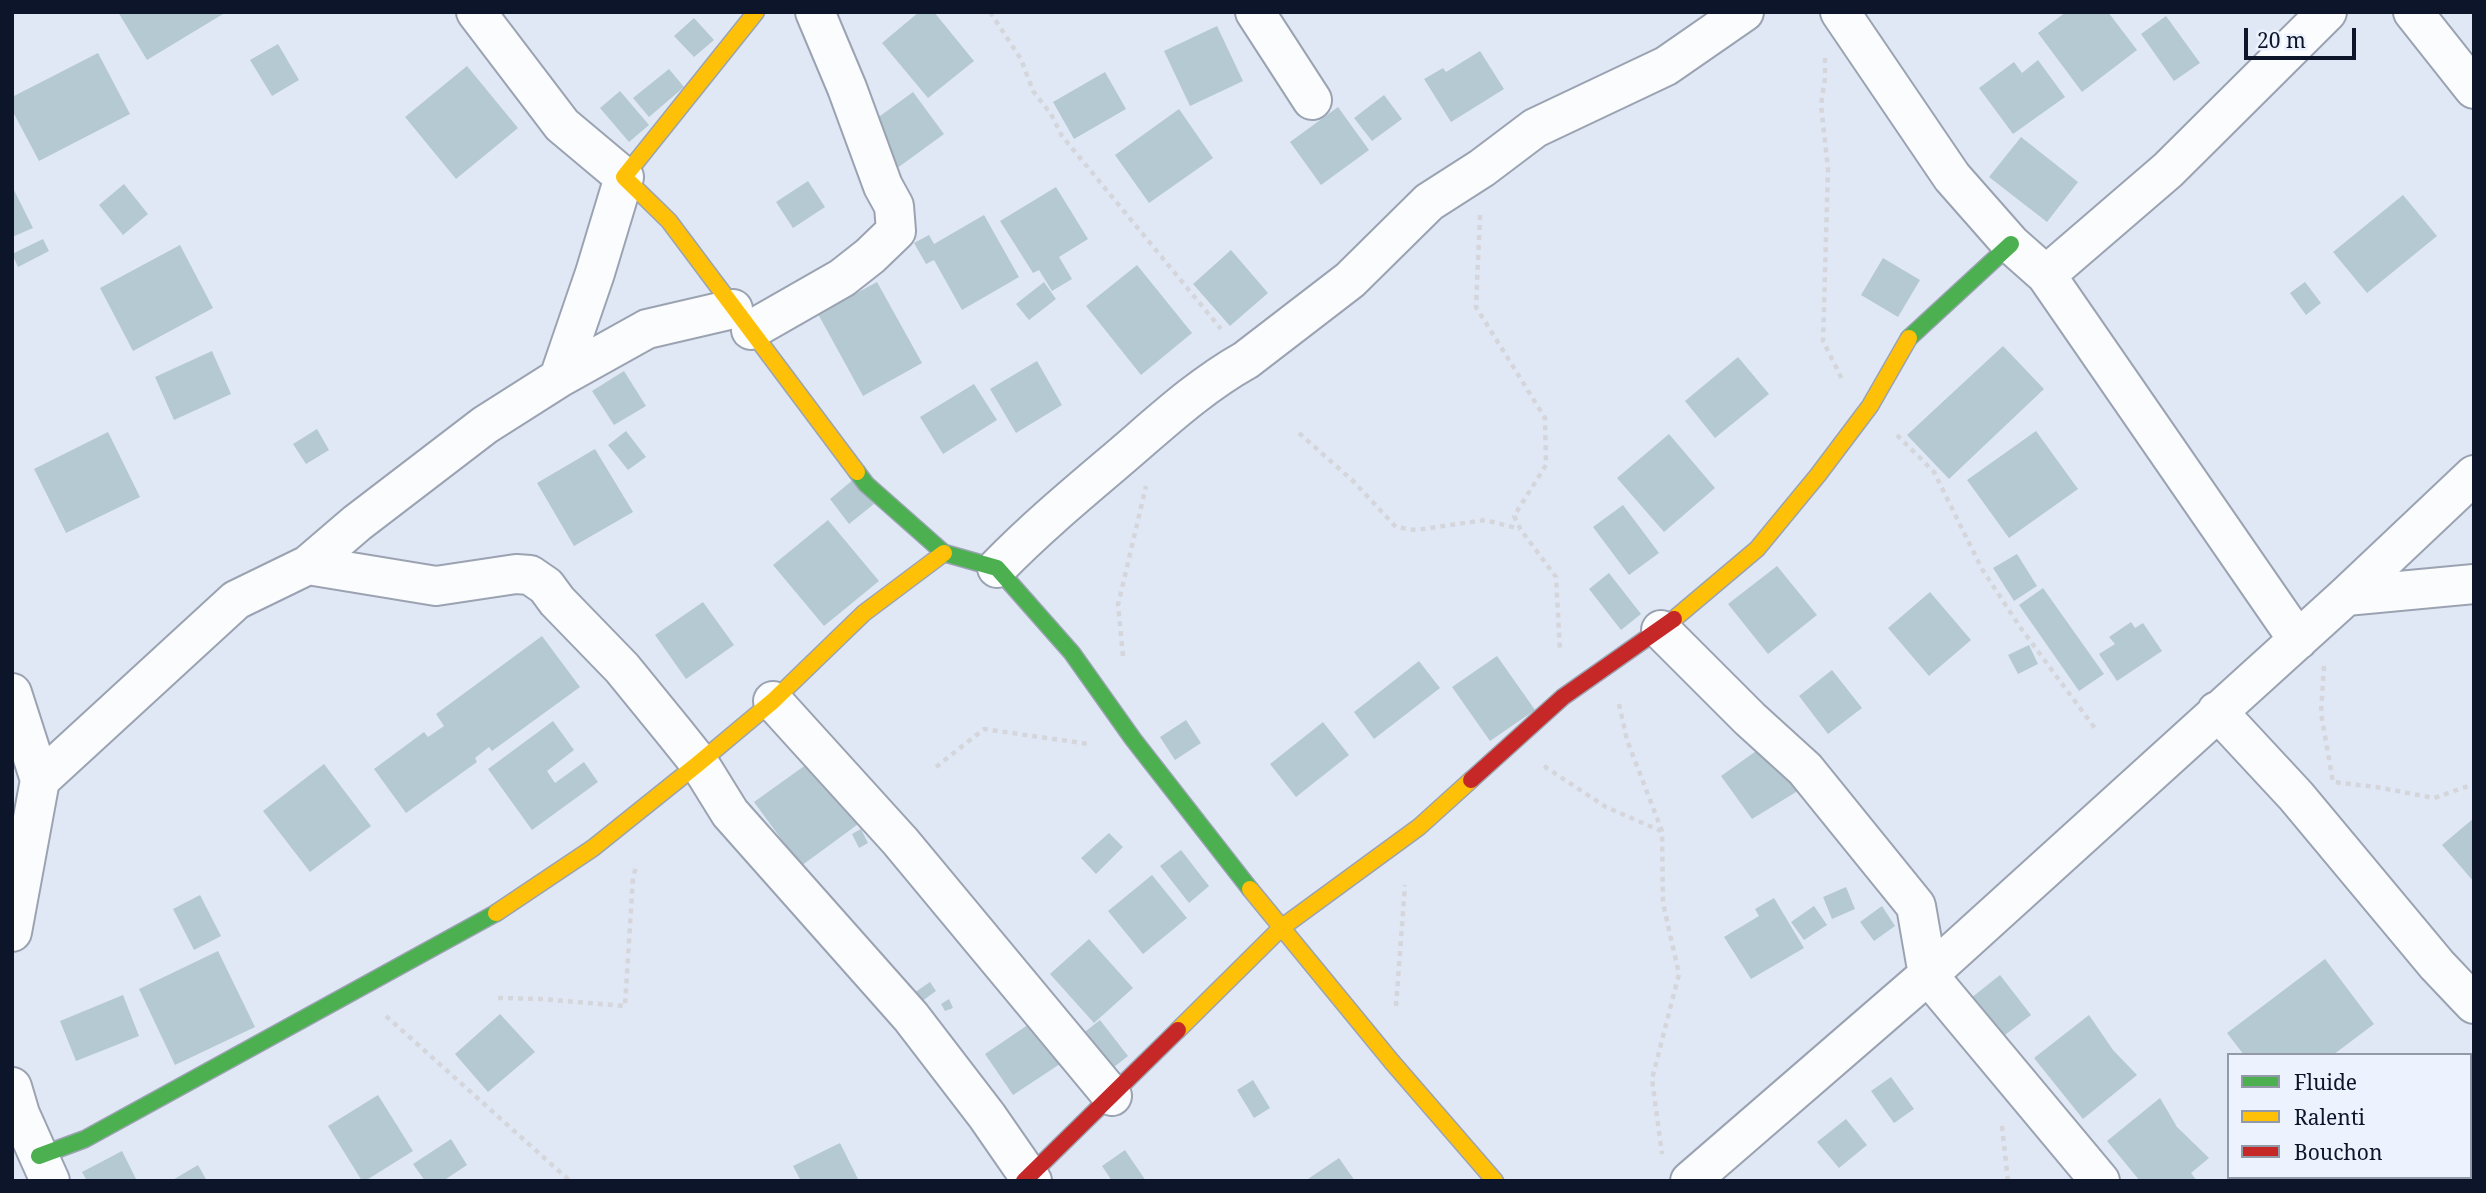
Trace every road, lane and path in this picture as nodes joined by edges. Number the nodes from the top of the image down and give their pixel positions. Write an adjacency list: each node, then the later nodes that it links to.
1 (476, 12): 14 (street)
2 (756, 12): 14 (street)
3 (815, 12): 17 (street)
4 (990, 12): 18 (path)
5 (1255, 12): 11 (street)
6 (1744, 12): 13 (street)
7 (1840, 12): 15 (street)
8 (2327, 12): 16 (street)
9 (2413, 12): 10 (street)
10 (2474, 89)
11 (1312, 100)
12 (1821, 105): 20 (path)
13 (1482, 168): 18 (street); 23 (path)
14 (624, 177): 17 (street); 19 (street)
15 (2011, 244): 16 (street); 20 (street)
16 (2046, 275): 30 (street)
17 (742, 319): 19 (street); 24 (street)
18 (1246, 360): 26 (street)
19 (559, 378): 25 (street)
20 (1870, 406): 29 (street); 36 (path)
21 (1299, 433): 23 (path)
22 (2474, 475): 28 (street)
23 (1521, 530): 33 (path)
24 (944, 553): 26 (street); 34 (street)
25 (308, 565): 38 (street); 39 (street)
26 (996, 568): 44 (street)
27 (2474, 584): 28 (street)
28 (2346, 596): 30 (street)
29 (1661, 630): 31 (street); 46 (street)
30 (2311, 652): 35 (street); 40 (path)
31 (1610, 662): 33 (street); 42 (path)
32 (12, 694): 39 (street)
33 (1563, 697): 37 (street)
34 (773, 701): 38 (street); 52 (street)
35 (2217, 711): 46 (street); 49 (street)
36 (2097, 731)
37 (1510, 744): 41 (street); 42 (path)
38 (699, 764): 47 (street); 55 (street)
39 (40, 780): 45 (street)
40 (2474, 784)
41 (1419, 827): 44 (street); 50 (path)
42 (1662, 831): 54 (path)
43 (640, 852): 48 (path)
44 (1281, 928): 50 (street); 52 (street)
45 (12, 932)
46 (1928, 975): 54 (street); 58 (street)
47 (358, 989): 53 (street); 56 (path)
48 (498, 998)
49 (2474, 1004)
50 (1392, 1062): 57 (street)
51 (12, 1087): 53 (street)
52 (1112, 1096): 55 (street)
53 (45, 1168)
54 (1676, 1170)
55 (1029, 1180)
56 (570, 1181)
57 (1495, 1181)
58 (2100, 1181)

